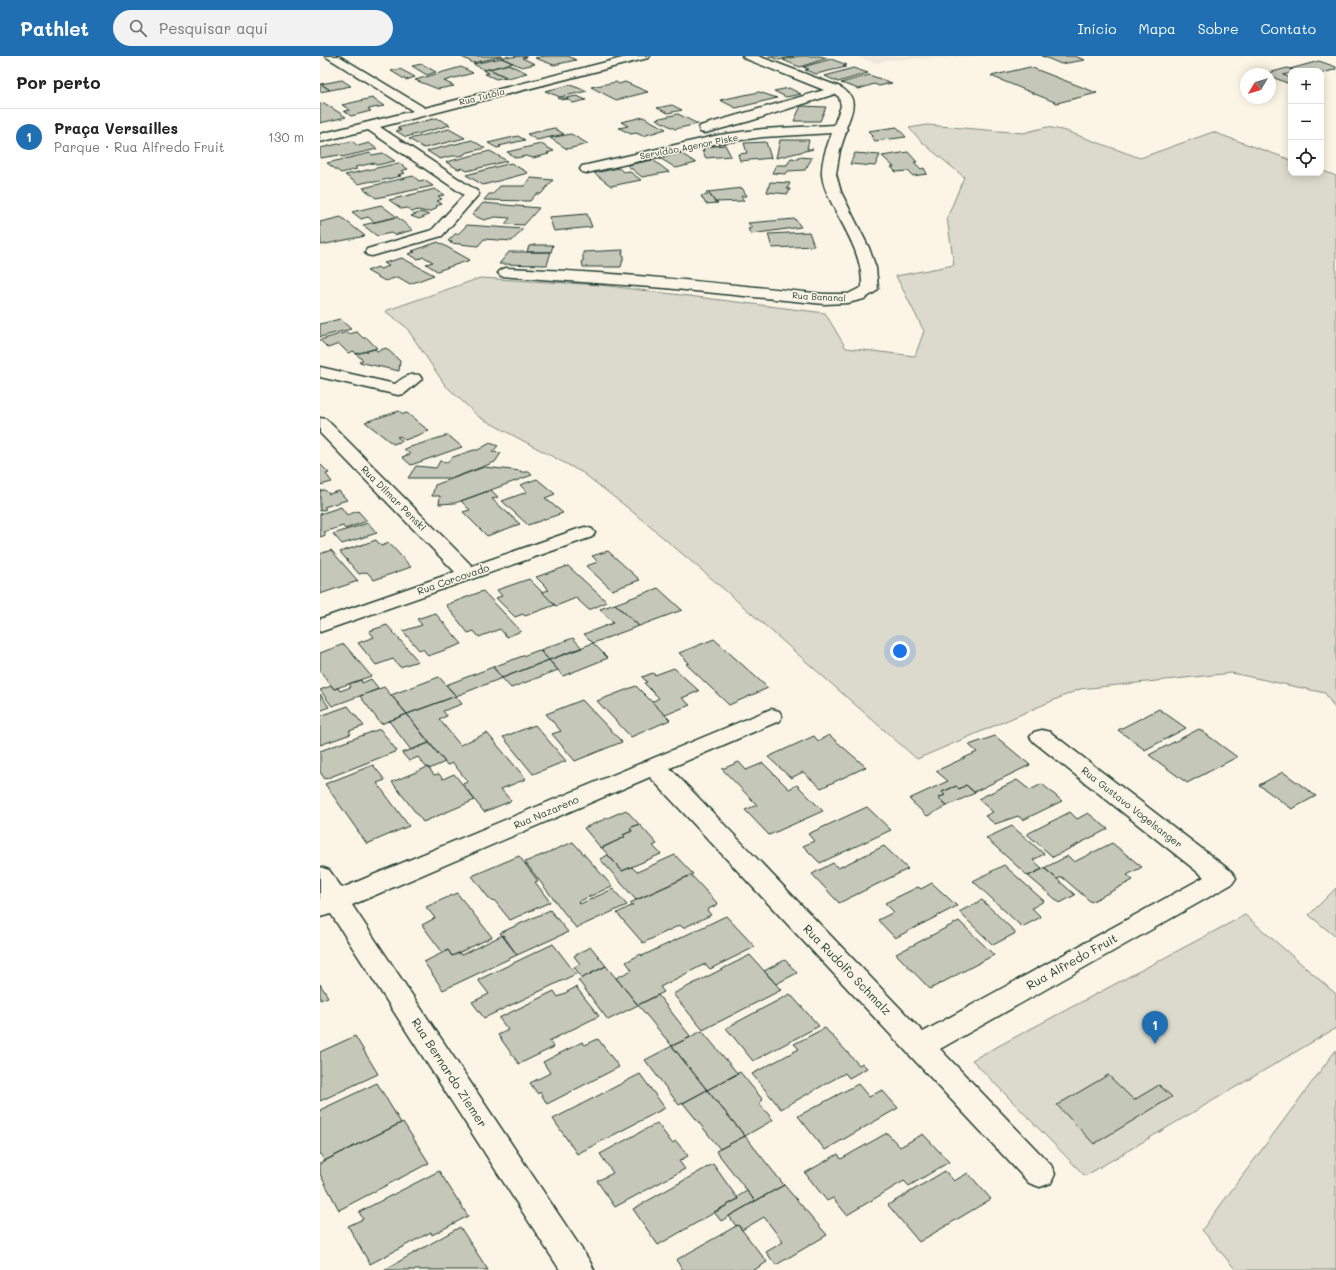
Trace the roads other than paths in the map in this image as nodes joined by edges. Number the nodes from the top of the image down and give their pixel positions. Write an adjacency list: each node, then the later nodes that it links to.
1 (331, 56): 5 (street)
2 (644, 56): 5 (street, Rua Tutóia)
3 (748, 56): 4 (street)
4 (836, 90): 7 (street, Rua Bananal); 8 (street)
5 (424, 112): 6 (street, Rua Tutóia)
6 (369, 126): 10 (street, Rua Tutóia); 13 (street)
7 (841, 129): 12 (street, Servidão Agenor Piske); 14 (street, Rua Bananal)
8 (693, 132)
9 (670, 137): 11 (street)
10 (320, 138)
11 (595, 156)
12 (587, 169)
13 (372, 252)
14 (506, 273)
15 (320, 357): 16 (street)
16 (320, 372)
17 (320, 423): 19 (street, Rua Dilmar Penski)
18 (585, 533): 19 (street, Rua Corcovado)
19 (469, 574): 20 (street, Rua Corcovado)
20 (320, 626)
21 (771, 716): 23 (street, Rua Nazareno)
22 (1042, 737): 25 (street, Rua Gustavo Vogelsanger)
23 (654, 766): 26 (street, Rua Nazareno); 27 (street, Rua Rudolfo Schmalz)
24 (320, 876): 26 (street, Rua Bernardo Ziemer)
25 (1223, 878): 27 (street, Rua Alfredo Fruit)
26 (328, 904): 29 (street, Rua Bernardo Ziemer)
27 (920, 1047): 28 (street, Rua Rudolfo Schmalz)
28 (1040, 1174)
29 (578, 1270)

